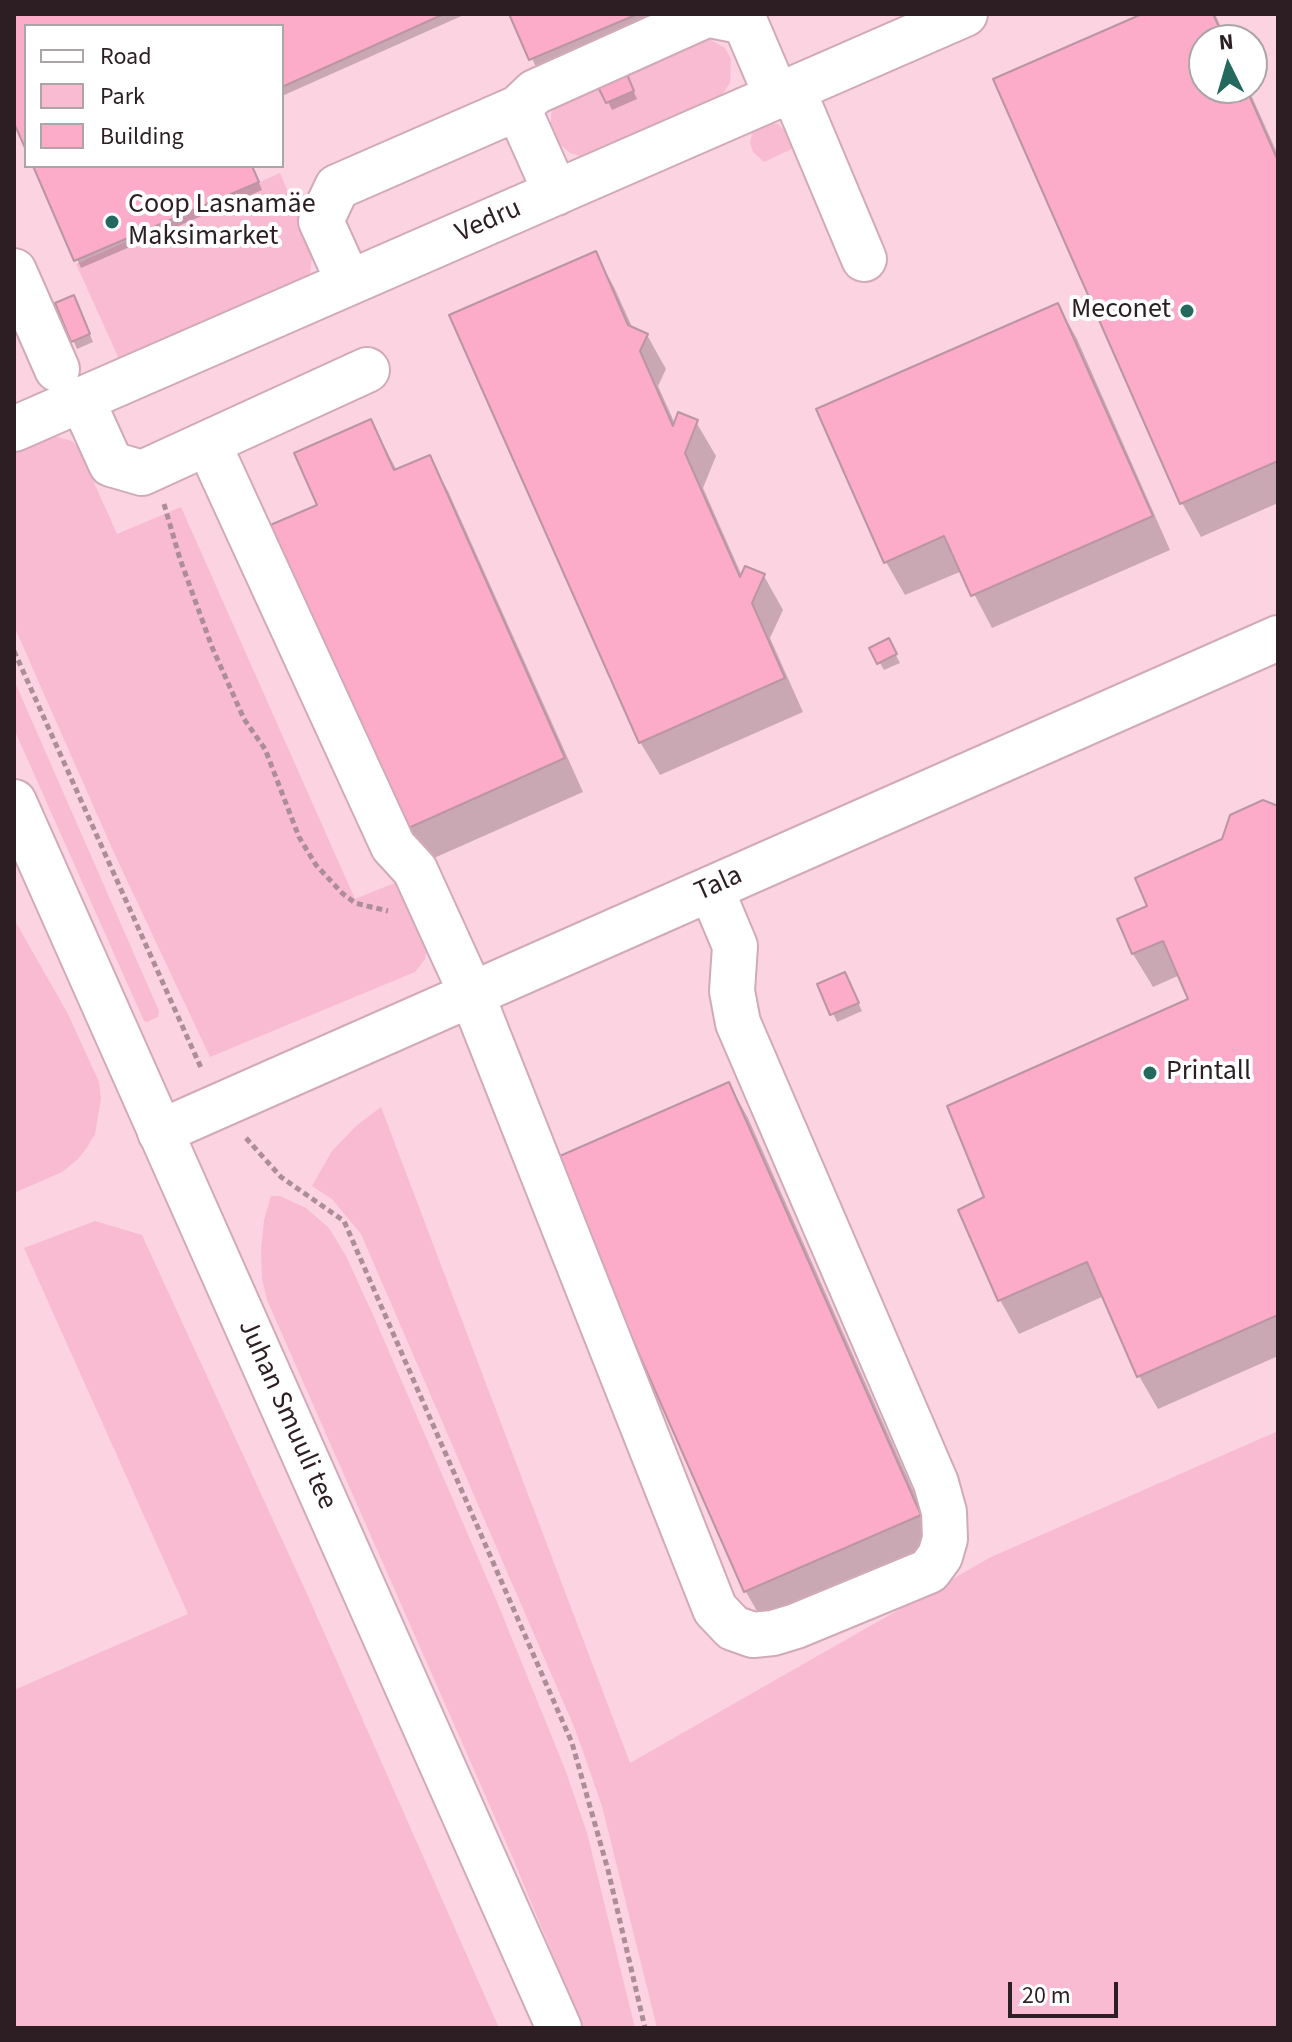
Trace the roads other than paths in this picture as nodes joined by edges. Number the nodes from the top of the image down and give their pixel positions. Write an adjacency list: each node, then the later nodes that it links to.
1 (965, 14): 3 (street, Vedru)
2 (704, 15): 4 (street); 5 (street)
3 (894, 28): 4 (street, Vedru)
4 (785, 93): 6 (street, Vedru); 7 (street)
5 (518, 108): 6 (street); 9 (street)
6 (556, 193): 9 (street, Vedru)
7 (864, 259)
8 (14, 271): 11 (street)
9 (349, 283): 11 (street, Vedru)
10 (367, 370): 13 (street)
11 (70, 384): 12 (street, Vedru); 13 (street)
12 (14, 429)
13 (208, 443): 17 (street)
14 (1278, 638): 16 (street, Tala)
15 (14, 802): 18 (street, Juhan Smuuli tee)
16 (711, 889): 17 (street, Tala); 17 (street)
17 (472, 995): 18 (street, Tala)
18 (160, 1132): 19 (street, Juhan Smuuli tee)
19 (559, 2028)

